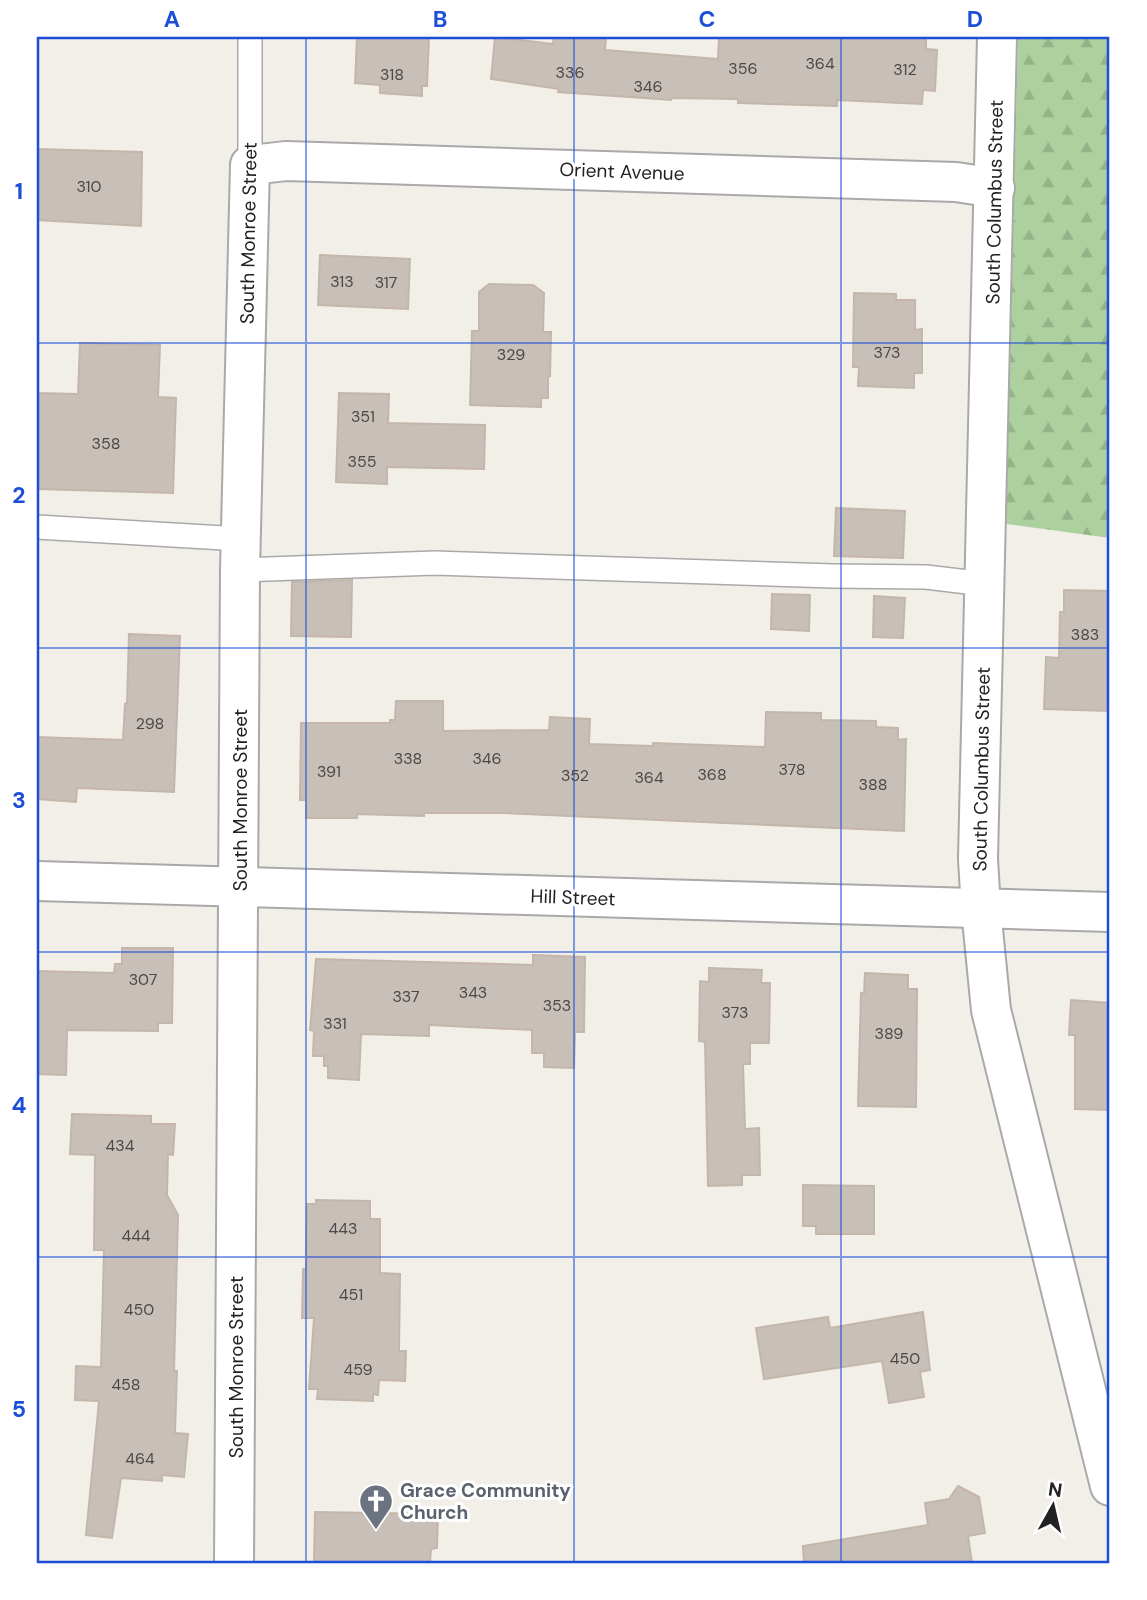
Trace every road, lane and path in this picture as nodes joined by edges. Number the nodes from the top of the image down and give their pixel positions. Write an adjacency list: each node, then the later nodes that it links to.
1 (250, 37): 3 (lane, South Monroe Street)
2 (998, 37): 4 (street, South Columbus Street)
3 (250, 165): 4 (street, Orient Avenue); 6 (street, South Monroe Street)
4 (995, 188): 7 (street, South Columbus Street)
5 (37, 527): 6 (lane)
6 (240, 555): 7 (lane); 9 (street, South Monroe Street)
7 (984, 584): 10 (street, South Columbus Street)
8 (37, 881): 9 (street, Hill Street)
9 (240, 887): 10 (street, Hill Street); 13 (street, South Monroe Street)
10 (981, 909): 11 (street, Hill Street); 12 (street, South Columbus Street)
11 (1110, 912)
12 (1110, 1486)
13 (234, 1563)

